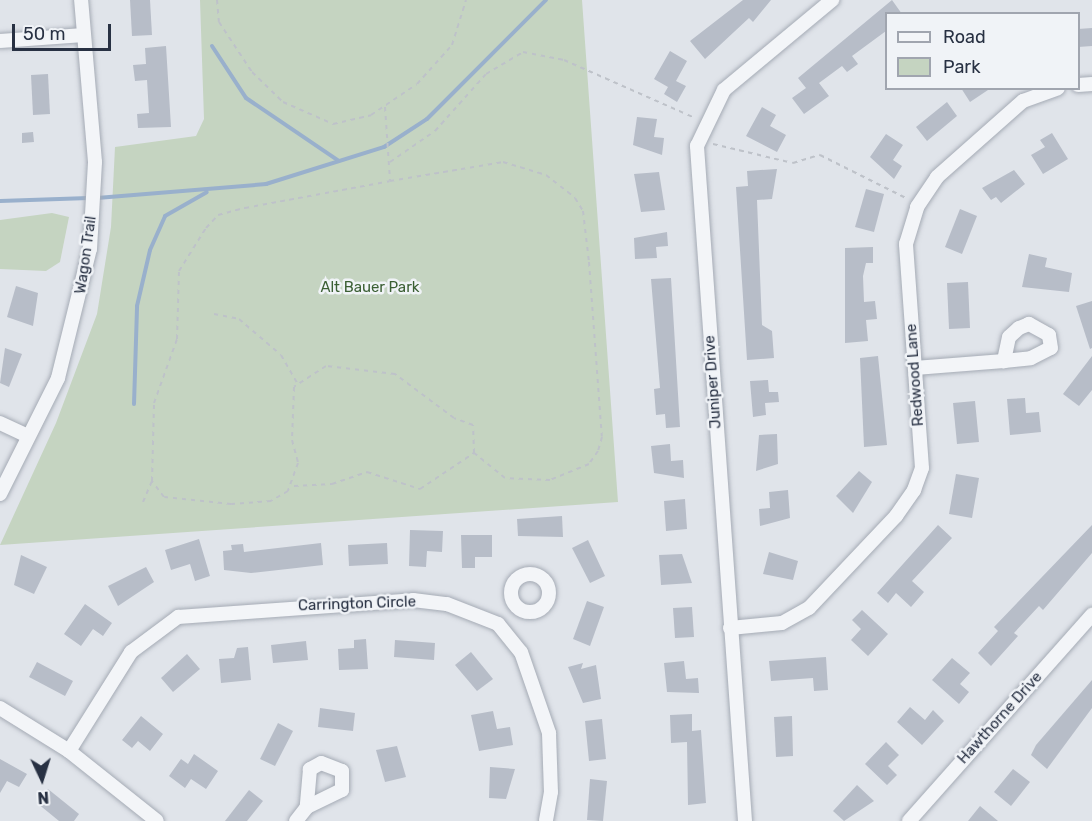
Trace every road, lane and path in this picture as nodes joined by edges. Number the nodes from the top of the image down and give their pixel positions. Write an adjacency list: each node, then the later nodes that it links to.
1 (81, 0): 5 (street, Wagon Trail)
2 (217, 0): 8 (path)
3 (466, 0): 8 (path)
4 (832, 0): 28 (street, Juniper Drive)
5 (84, 35): 6 (street); 19 (street, Wagon Trail)
6 (0, 41)
7 (1053, 90): 13 (street, Redwood Lane)
8 (385, 107): 11 (path)
9 (698, 119): 11 (path)
10 (712, 144): 13 (path)
11 (390, 161): 12 (path)
12 (390, 181): 20 (path); 21 (path)
13 (919, 205): 16 (street, Redwood Lane)
14 (214, 314): 17 (path)
15 (1004, 361): 16 (street)
16 (915, 368): 28 (street, Redwood Lane)
17 (298, 384): 20 (path); 22 (path)
18 (0, 423): 19 (street)
19 (28, 436): 23 (street, Wagon Trail)
20 (474, 453): 22 (path)
21 (152, 481): 22 (path); 24 (path)
22 (294, 486)
23 (0, 494)
24 (143, 502)
25 (515, 609): 27 (street)
26 (1092, 615): 36 (street, Hawthorne Drive)
27 (498, 624): 30 (street, Carrington Circle); 34 (street, Carrington Circle)
28 (730, 628): 35 (street, Juniper Drive)
29 (0, 708): 30 (street)
30 (69, 751): 32 (street)
31 (307, 807): 33 (street)
32 (157, 821)
33 (296, 821)
34 (546, 821)
35 (746, 821)
36 (909, 821)

